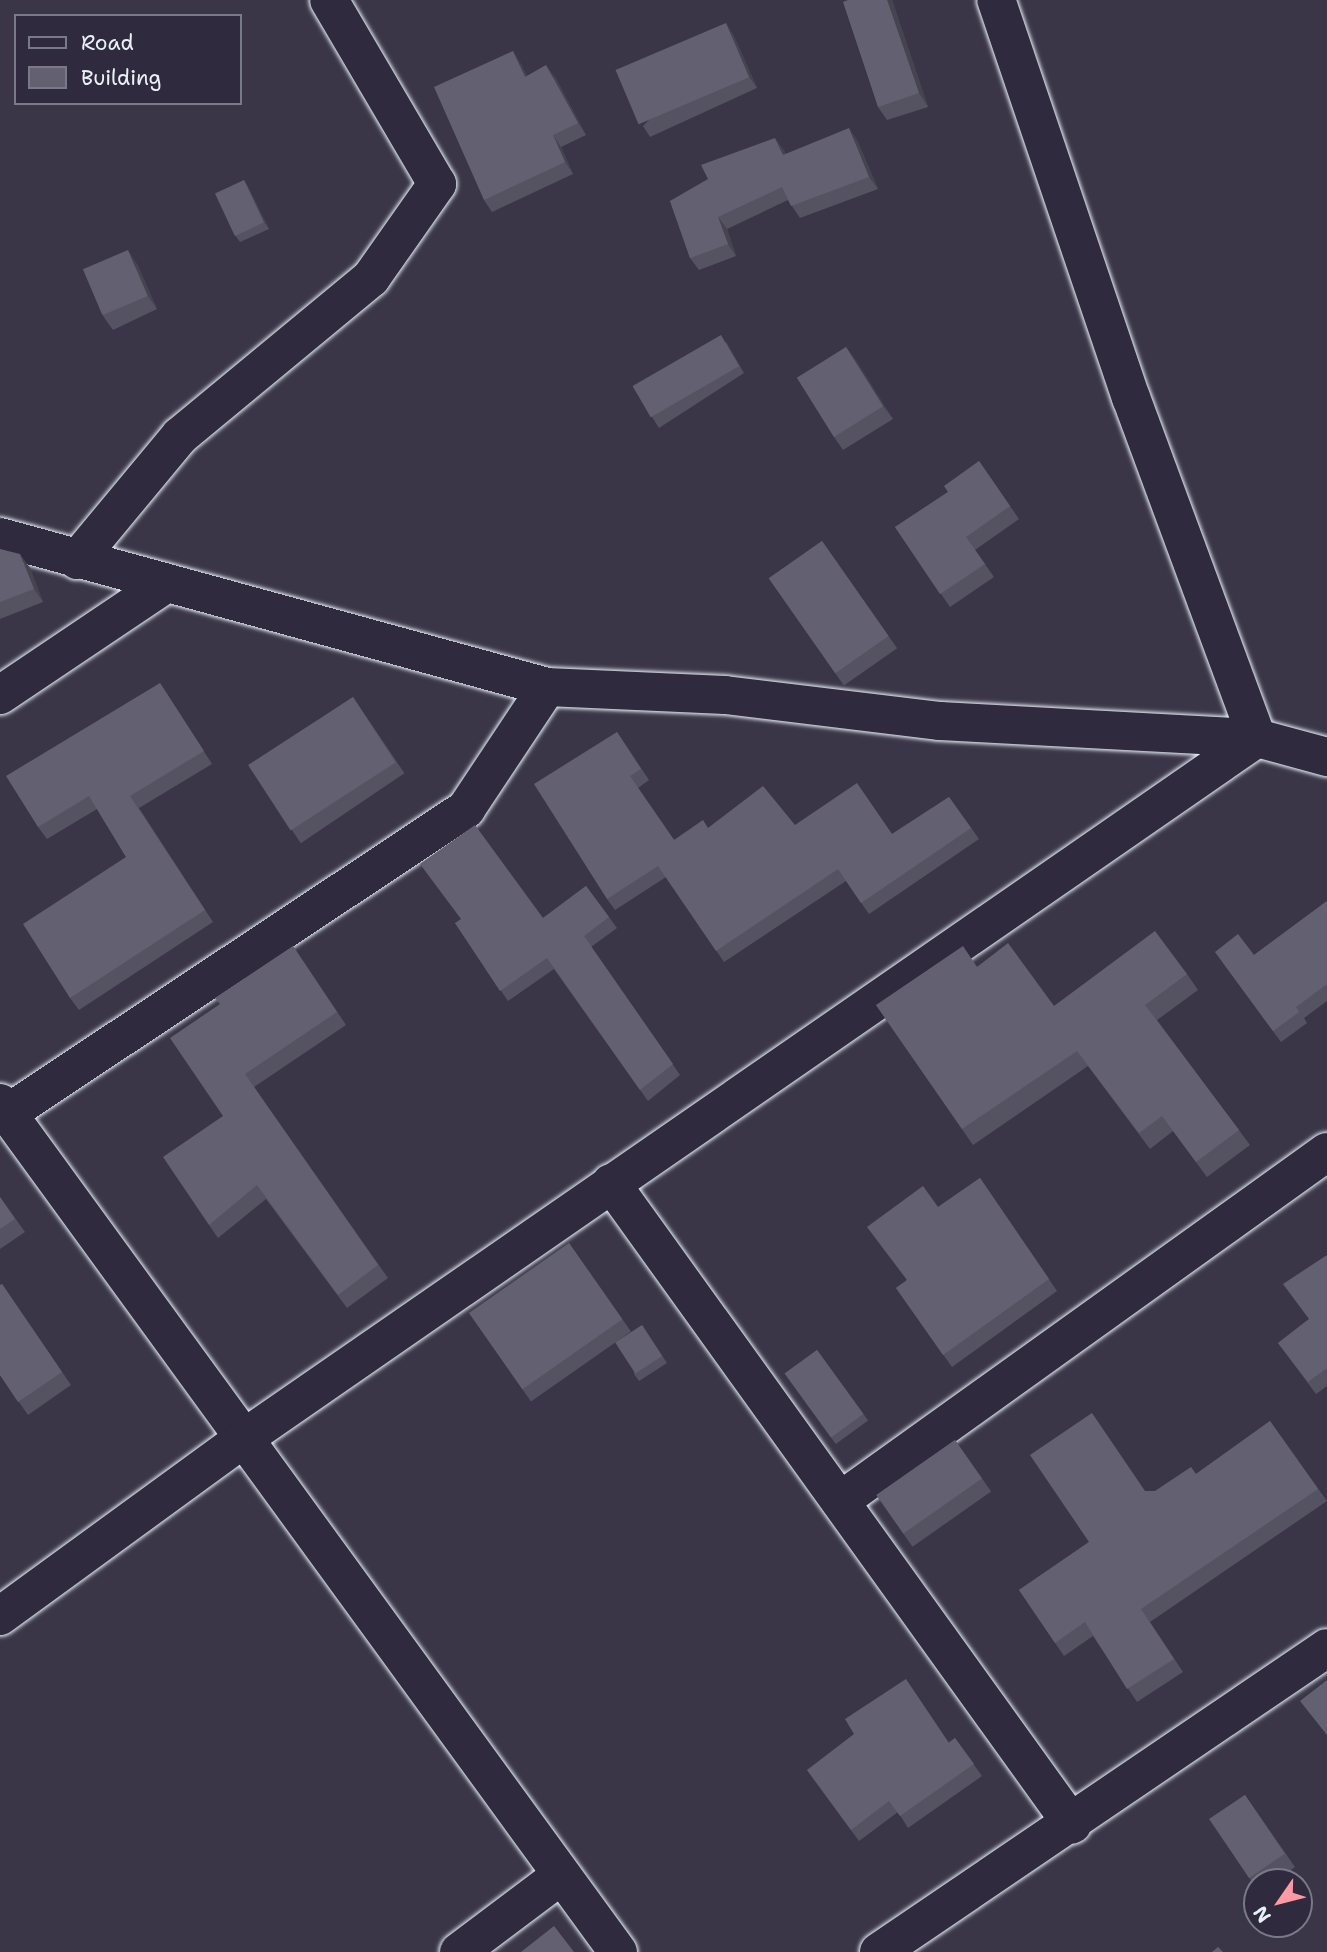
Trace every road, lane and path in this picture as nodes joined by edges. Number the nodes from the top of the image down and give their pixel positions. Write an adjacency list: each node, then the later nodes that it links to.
1 (329, 0): 4 (street)
2 (996, 0): 8 (street)
3 (0, 537): 4 (street)
4 (77, 559): 5 (street)
5 (164, 584): 6 (street); 7 (street)
6 (547, 687): 8 (street); 10 (street)
7 (0, 695)
8 (1257, 738): 9 (street); 12 (street)
9 (1327, 757)
10 (4, 1108): 13 (street)
11 (1327, 1152): 14 (street)
12 (611, 1183): 13 (street); 14 (street)
13 (243, 1439): 15 (street); 18 (street)
14 (840, 1501): 17 (street)
15 (0, 1616)
16 (1327, 1648): 17 (street)
17 (1072, 1824): 21 (street)
18 (559, 1877): 19 (street); 20 (street)
19 (459, 1952)
20 (618, 1952)
21 (879, 1952)

